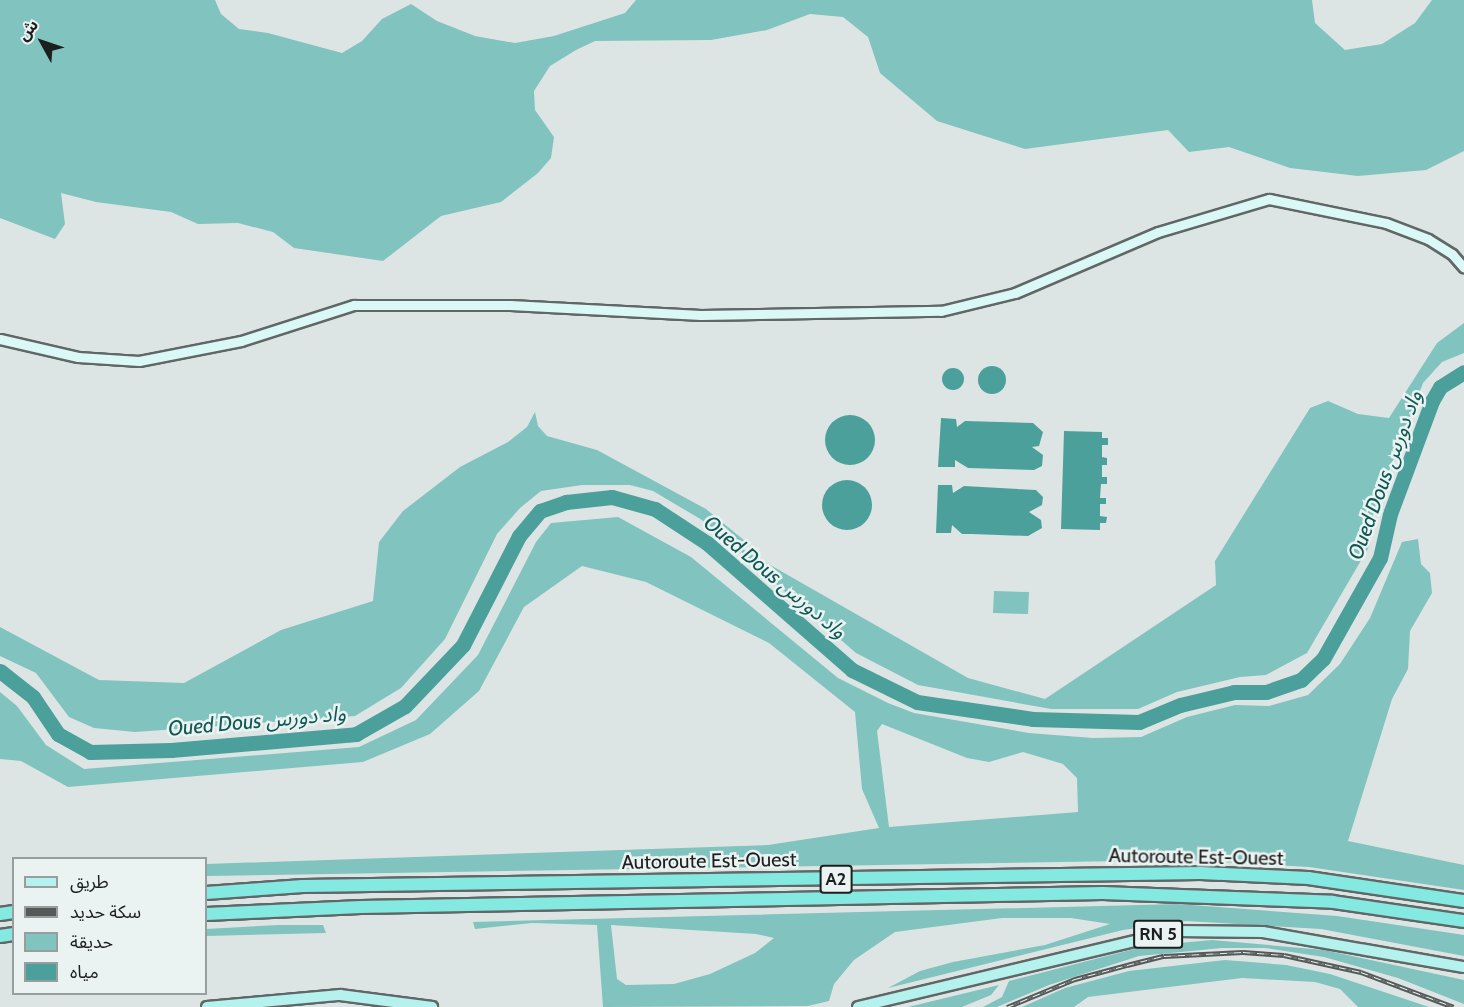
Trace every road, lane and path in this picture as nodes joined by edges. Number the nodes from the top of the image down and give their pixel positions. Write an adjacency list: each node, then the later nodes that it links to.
1 (1464, 268): 2 (street)
2 (0, 339)
3 (207, 892): 4 (highway, Autoroute Est-Ouest / A2)
4 (1464, 901)
5 (207, 914): 6 (highway, Autoroute Est-Ouest / A2)
6 (1464, 921)
7 (1464, 967): 10 (main road, RN 5)
8 (207, 1007): 9 (main road)
9 (432, 1007)
10 (858, 1007)

